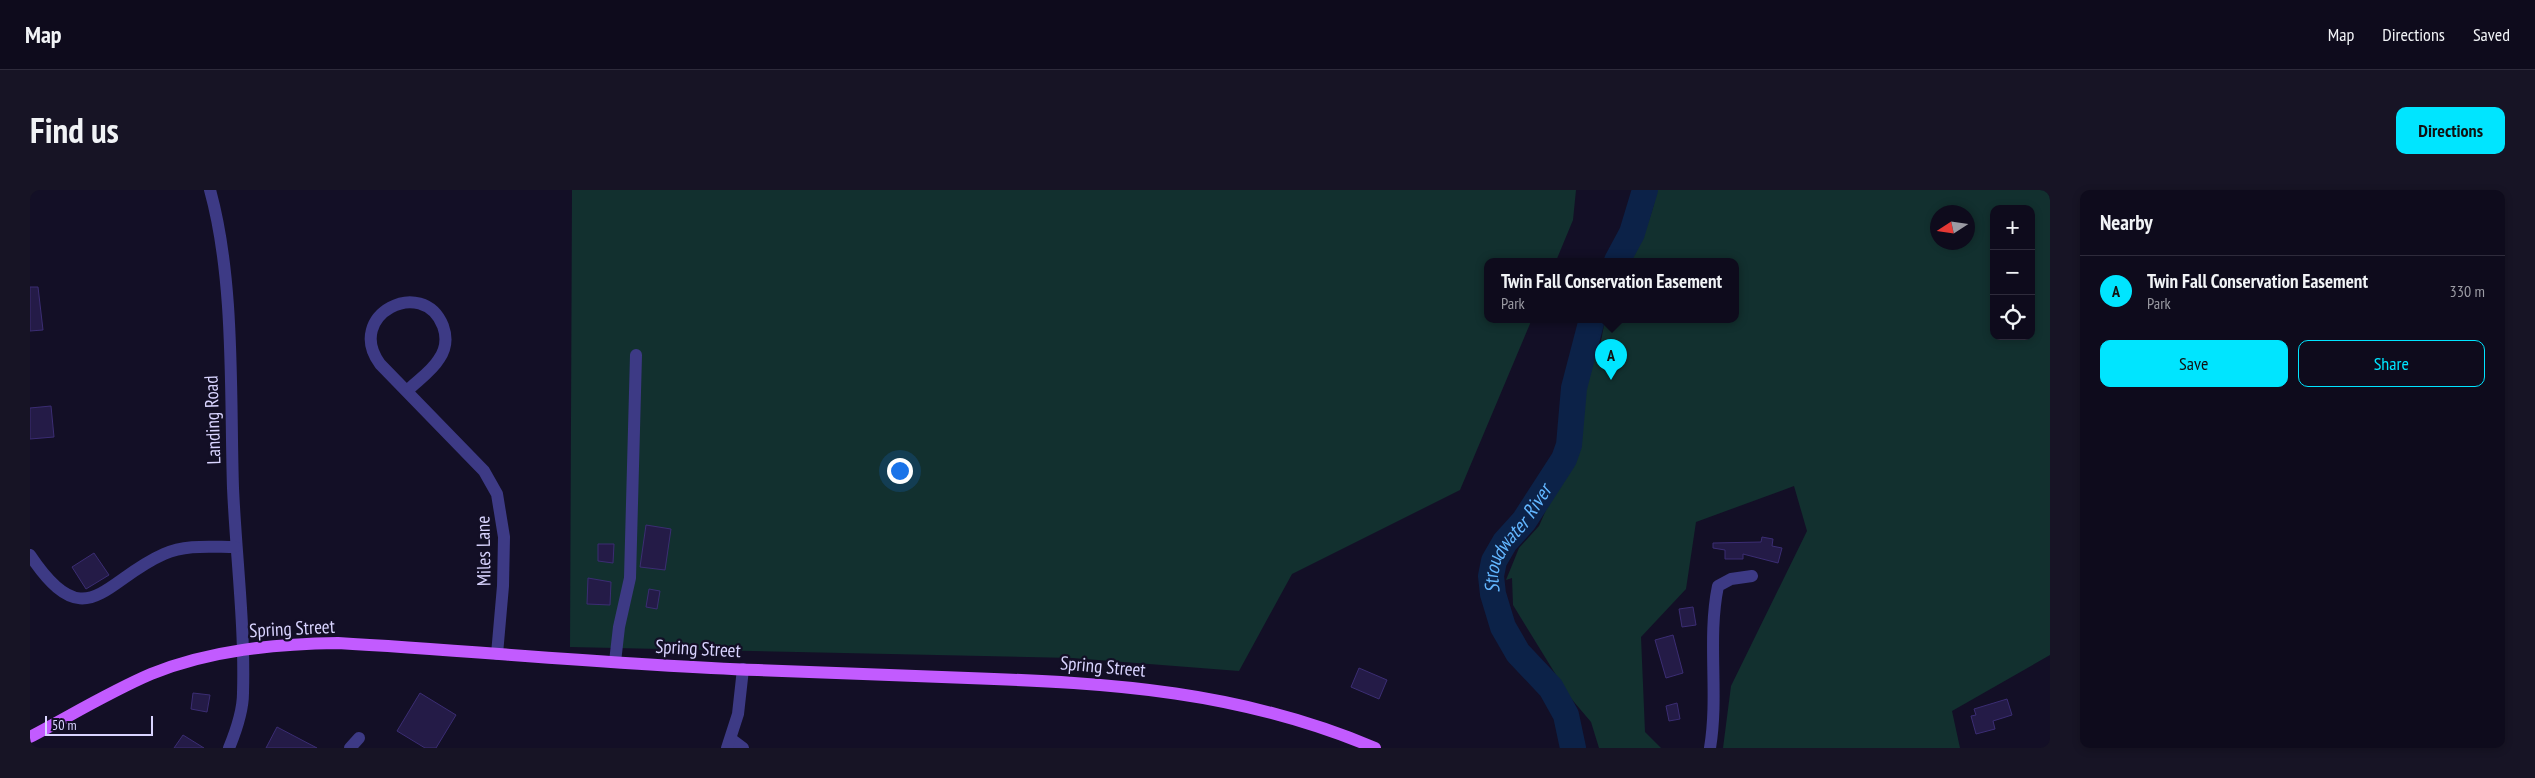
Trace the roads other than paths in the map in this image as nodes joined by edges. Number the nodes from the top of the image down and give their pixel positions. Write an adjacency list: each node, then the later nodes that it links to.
1 (210, 190): 4 (street, Landing Road)
2 (636, 355): 10 (street)
3 (406, 391): 3 (street, Miles Lane); 9 (street, Miles Lane)
4 (235, 547): 6 (street); 8 (street, Landing Road)
5 (30, 556): 6 (street)
6 (35, 570)
7 (1752, 576): 19 (street)
8 (242, 650): 9 (main road, Spring Street); 12 (main road, Spring Street); 15 (street, Landing Road)
9 (497, 654): 10 (main road, Spring Street)
10 (615, 662): 11 (main road, Spring Street)
11 (743, 669): 14 (street); 18 (main road, Spring Street)
12 (30, 738)
13 (359, 738): 16 (street)
14 (729, 743): 17 (street)
15 (229, 748)
16 (350, 748)
17 (743, 748)
18 (1375, 748)
19 (1710, 748)

